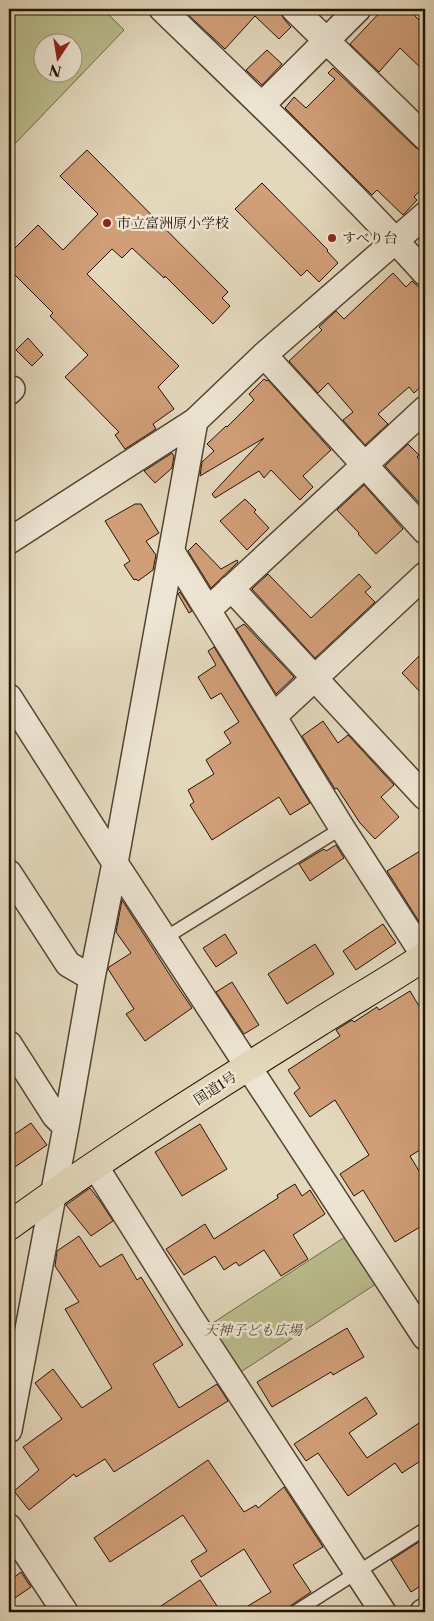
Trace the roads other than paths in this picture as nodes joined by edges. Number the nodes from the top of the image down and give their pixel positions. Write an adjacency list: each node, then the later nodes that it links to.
1 (162, 9): 5 (street)
2 (294, 9): 4 (street)
3 (358, 9): 4 (street)
4 (327, 40): 5 (street); 6 (street)
5 (262, 105): 8 (street)
6 (425, 137)
7 (425, 215): 8 (street)
8 (396, 241): 9 (street); 10 (street)
9 (425, 273)
10 (264, 356): 12 (street); 13 (street)
11 (425, 409): 13 (street)
12 (195, 421): 15 (street); 16 (street)
13 (364, 465): 14 (street); 18 (street)
14 (425, 531)
15 (9, 541)
16 (172, 552): 19 (street); 25 (street)
17 (425, 575): 20 (street)
18 (231, 588): 19 (street); 20 (street)
19 (208, 610): 22 (street)
20 (315, 678): 22 (street); 23 (street)
21 (9, 697): 25 (street)
22 (274, 716): 24 (street)
23 (425, 797)
24 (342, 828): 27 (lane); 28 (street)
25 (115, 863): 27 (street); 29 (street)
26 (9, 873): 29 (street)
27 (165, 938): 31 (street)
28 (425, 956): 31 (highway, 国道1号)
29 (92, 978): 32 (street)
30 (9, 1044): 32 (street)
31 (249, 1066): 33 (highway, 国道1号); 36 (street)
32 (66, 1127): 34 (street)
33 (95, 1166): 34 (highway, 国道1号); 40 (street)
34 (53, 1194): 35 (highway, 国道1号); 37 (street)
35 (9, 1226)
36 (425, 1337)
37 (9, 1430)
38 (9, 1527): 41 (street)
39 (425, 1529): 40 (lane)
40 (357, 1572): 42 (lane); 43 (street)
41 (65, 1612)
42 (295, 1612)
43 (383, 1612)

